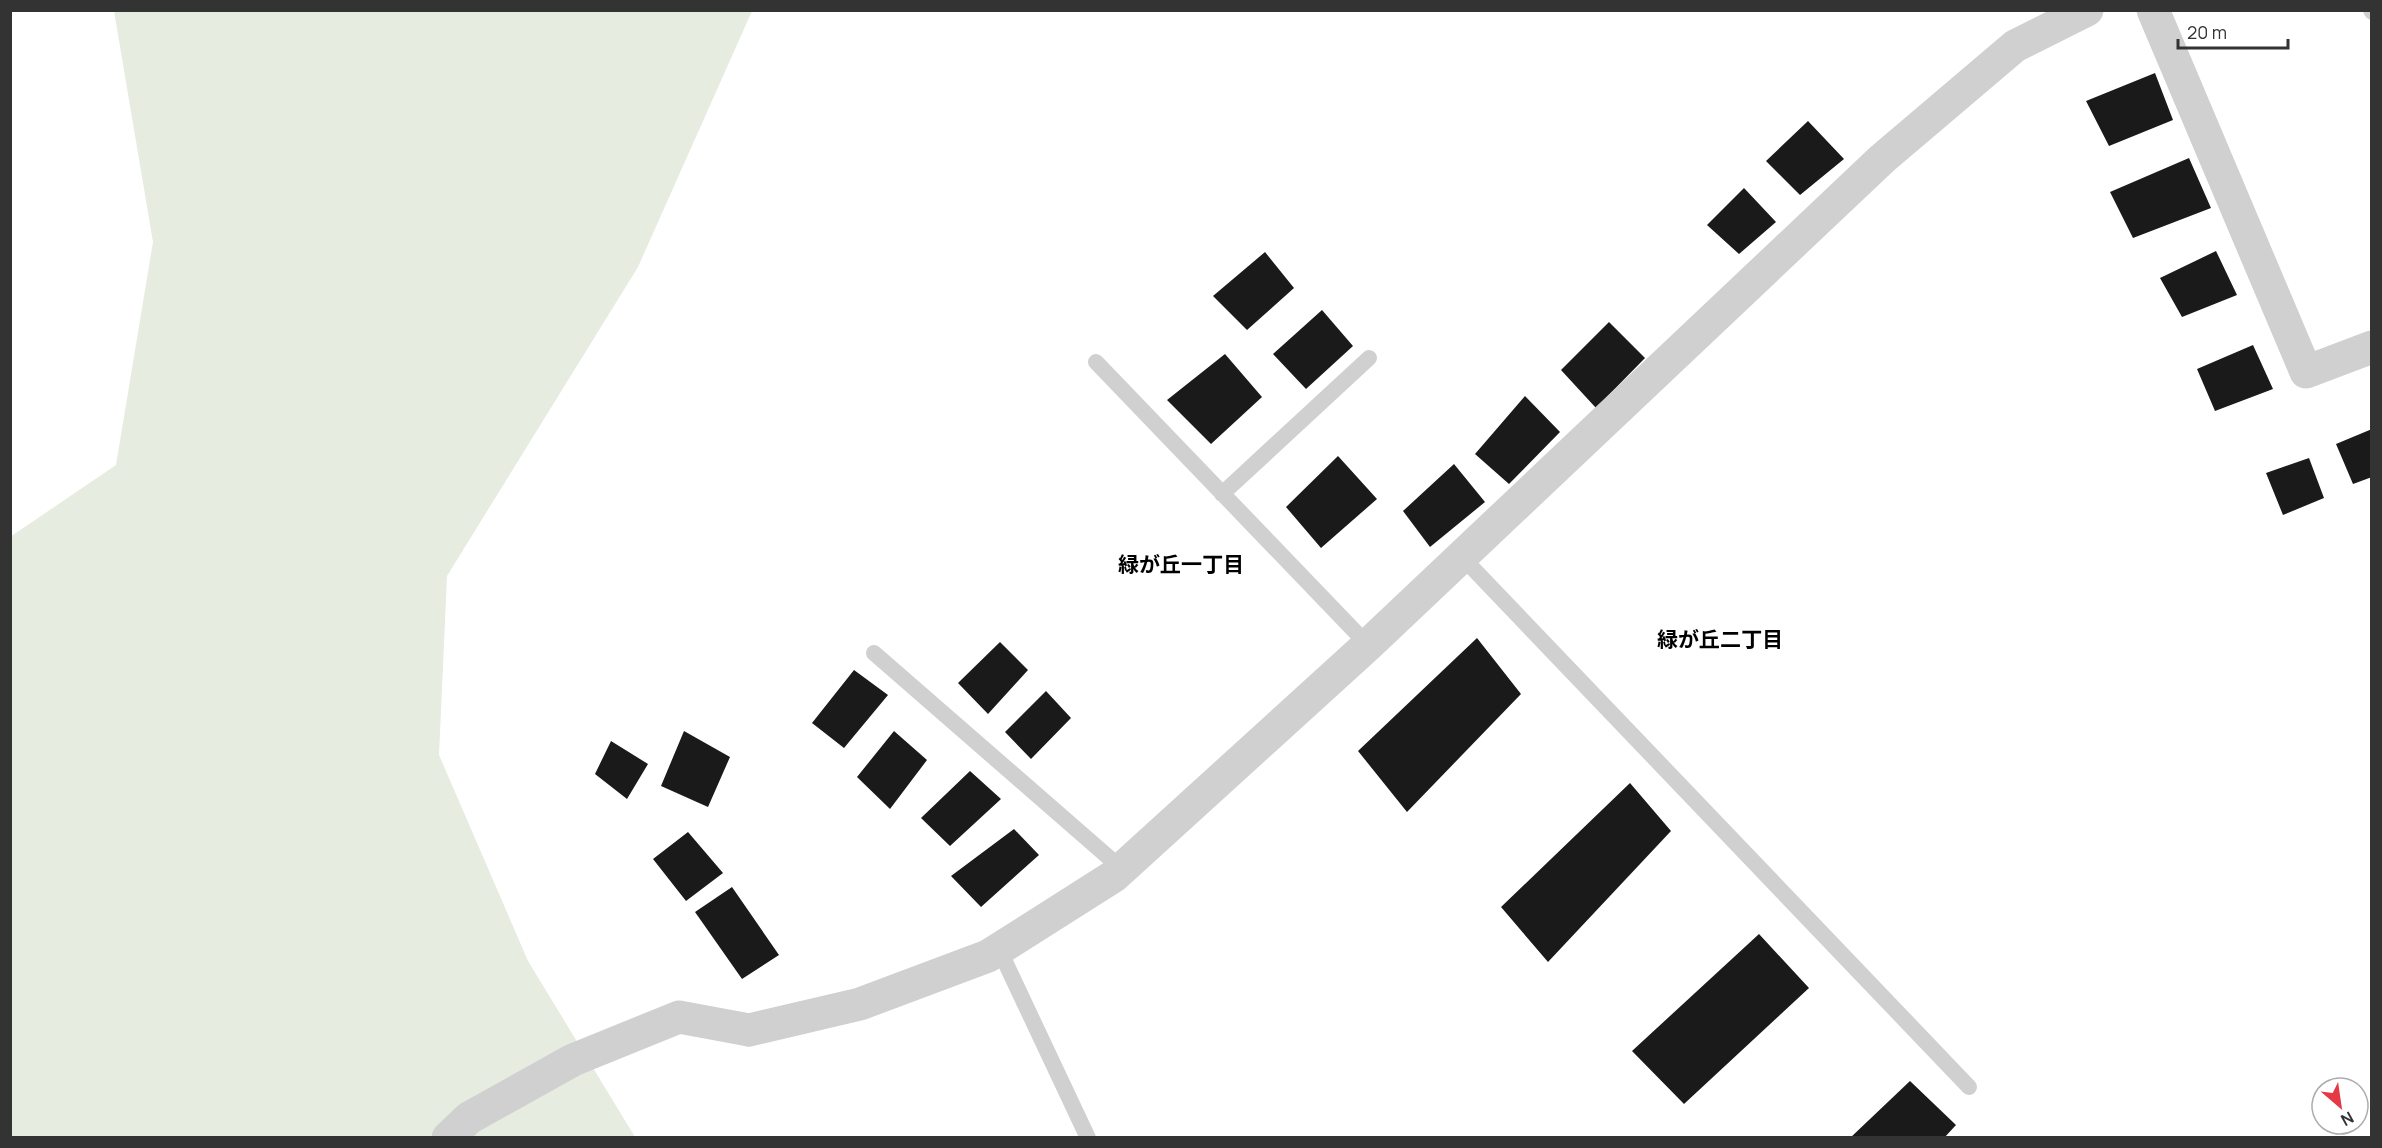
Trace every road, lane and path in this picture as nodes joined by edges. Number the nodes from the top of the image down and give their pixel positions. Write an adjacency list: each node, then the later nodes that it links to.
1 (2087, 10): 7 (street)
2 (2153, 10): 3 (street)
3 (2372, 347)
4 (1369, 358): 6 (lane)
5 (1096, 362): 6 (lane)
6 (1222, 494): 8 (lane)
7 (1462, 557): 8 (street); 12 (lane)
8 (1368, 645): 10 (street)
9 (874, 653): 10 (lane)
10 (1122, 869): 11 (street)
11 (999, 950): 13 (street); 14 (lane)
12 (1969, 1087)
13 (448, 1137)
14 (1088, 1137)

